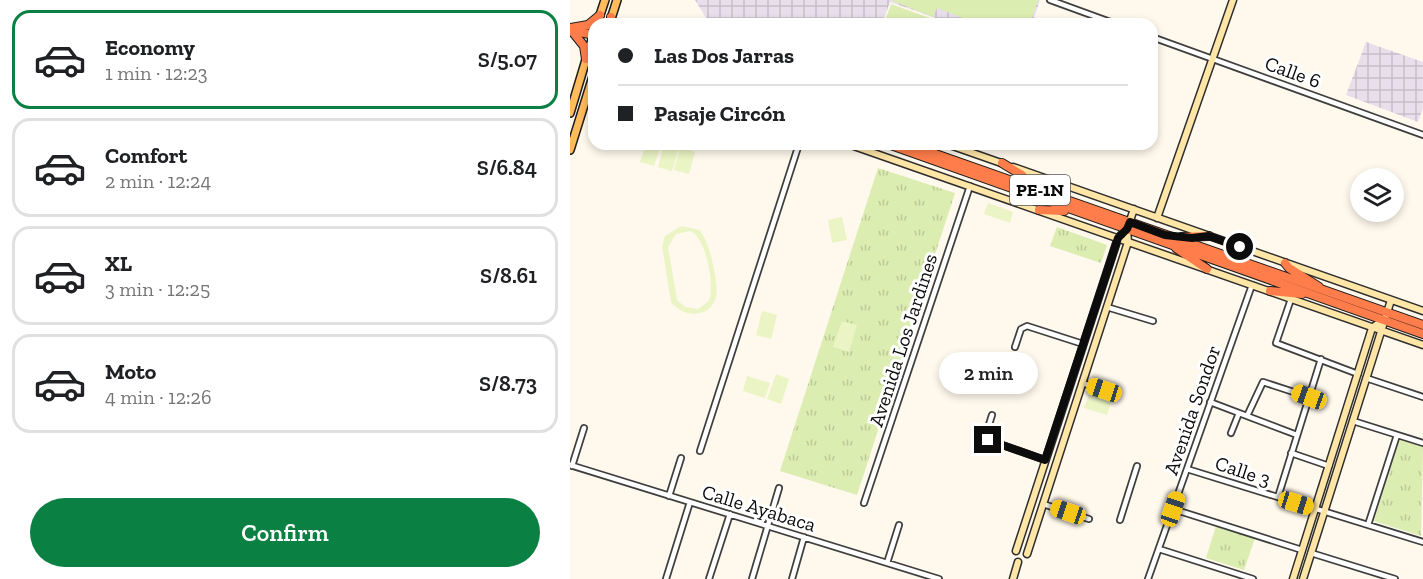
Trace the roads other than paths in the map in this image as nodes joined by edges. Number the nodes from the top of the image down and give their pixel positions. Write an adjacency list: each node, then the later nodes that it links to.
1 (605, 0): 5 (main road)
2 (617, 0): 8 (main road)
3 (1050, 0): 9 (street)
4 (1233, 0): 15 (street)
5 (600, 15): 6 (highway); 7 (main road)
6 (596, 18)
7 (599, 18)
8 (612, 18)
9 (1100, 18)
10 (588, 25): 11 (highway)
11 (570, 29): 12 (highway); 16 (highway)
12 (588, 36)
13 (1158, 39): 15 (street, Calle 6)
14 (588, 53): 16 (main road)
15 (1212, 58): 19 (street, Calle 6); 32 (street)
16 (586, 59): 18 (main road)
17 (588, 92): 20 (main road)
18 (570, 113)
19 (1423, 135)
20 (570, 150)
21 (797, 150): 83 (street)
22 (865, 150): 27 (street)
23 (905, 150): 31 (highway, PE-1N)
24 (924, 150): 28 (highway, PE-1N)
25 (964, 150): 26 (street)
26 (1002, 163): 28 (highway); 29 (street)
27 (970, 186): 30 (street); 95 (street, Avenida Los Jardines)
28 (1037, 189): 33 (highway, PE-1N)
29 (1134, 209): 32 (street); 33 (street)
30 (1039, 210): 31 (highway); 36 (street)
31 (1082, 213): 33 (highway, PE-1N)
32 (1157, 218): 35 (street)
33 (1128, 226): 34 (highway, PE-1N); 36 (street); 37 (street); 38 (highway, PE-1N)
34 (1165, 235): 35 (highway); 45 (highway, PE-1N)
35 (1209, 236): 39 (street)
36 (1118, 238): 37 (street); 40 (street)
37 (1128, 242): 41 (street); 42 (street)
38 (1173, 245): 41 (highway); 46 (highway, PE-1N)
39 (1285, 263): 45 (highway); 48 (street)
40 (1109, 266): 42 (street); 57 (street)
41 (1207, 269): 43 (street)
42 (1119, 270): 62 (street)
43 (1251, 285): 44 (street); 70 (street, Avenida Sondor)
44 (1270, 291): 46 (highway); 47 (street)
45 (1325, 292): 51 (highway, PE-1N)
46 (1314, 295): 51 (highway, PE-1N)
47 (1291, 299): 54 (street); 60 (street)
48 (1391, 300): 50 (street); 51 (street)
49 (1110, 308): 52 (street)
50 (1423, 311)
51 (1385, 316): 53 (highway, PE-1N); 54 (street); 55 (street); 56 (highway, PE-1N)
52 (1152, 321)
53 (1423, 326)
54 (1372, 328): 55 (street); 63 (street)
55 (1380, 330): 58 (street); 64 (street)
56 (1423, 333)
57 (1083, 344): 59 (street); 61 (street)
58 (1423, 345)
59 (1015, 347)
60 (1321, 359): 63 (street); 67 (street)
61 (1076, 367): 62 (street); 69 (street)
62 (1086, 370): 65 (street)
63 (1358, 374): 78 (street)
64 (1366, 378): 68 (street); 75 (street)
65 (1082, 383): 66 (street); 71 (street)
66 (1117, 394)
67 (1309, 397): 74 (street); 79 (street)
68 (1423, 397)
69 (1065, 401): 71 (street); 86 (street)
70 (1210, 402): 72 (street); 90 (street, Avenida Sondor)
71 (1075, 405): 96 (street)
72 (1239, 413): 74 (street); 77 (street)
73 (992, 415): 86 (street)
74 (1247, 416): 79 (street)
75 (1353, 421): 80 (street); 81 (street)
76 (584, 428): 87 (street)
77 (1231, 433)
78 (1339, 433): 81 (street); 89 (street)
79 (1297, 435): 84 (street)
80 (1396, 435): 82 (street); 104 (street)
81 (1348, 436): 99 (street)
82 (1423, 443)
83 (700, 451)
84 (1291, 453): 89 (street); 93 (street)
85 (681, 458): 92 (street)
86 (1045, 460): 106 (street)
87 (571, 465): 92 (street, Calle Ayabaca)
88 (1137, 466): 102 (street)
89 (1329, 466): 98 (street)
90 (1187, 469): 93 (street, Calle 3); 97 (street, Avenida Sondor)
91 (779, 488): 105 (street)
92 (669, 496): 94 (street, Calle Ayabaca)
93 (1278, 497): 98 (street, Calle 3)
94 (690, 502): 100 (street, Calle Ayabaca); 118 (street)
95 (864, 503)
96 (1043, 504): 101 (street); 107 (street)
97 (1173, 509): 110 (street, Avenida Sondor); 112 (street)
98 (1315, 509): 99 (street, Calle 3); 112 (street)
99 (1324, 512): 104 (street, Calle 3); 113 (street)
100 (730, 514): 105 (street, Calle Ayabaca); 119 (street)
101 (1089, 519)
102 (1120, 520)
103 (899, 525): 116 (street)
104 (1368, 525): 109 (street, Calle 3)
105 (768, 526): 108 (street, Calle Ayabaca); 120 (street)
106 (1023, 529): 107 (street); 111 (street)
107 (1034, 532): 114 (street)
108 (804, 537): 116 (street, Calle Ayabaca); 117 (street)
109 (1423, 542)
110 (1159, 549): 124 (street, Avenida Sondor); 125 (street)
111 (1016, 550)
112 (1302, 550): 126 (street)
113 (1311, 553): 127 (street); 128 (street)
114 (1027, 554)
115 (1018, 562): 123 (street)
116 (886, 563): 122 (street, Calle Ayabaca)
117 (792, 578): 121 (street)
118 (666, 579)
119 (709, 579)
120 (752, 579)
121 (800, 579)
122 (939, 579)
123 (1013, 579)
124 (1148, 579)
125 (1253, 579)
126 (1293, 579)
127 (1303, 579)
128 (1395, 579)

